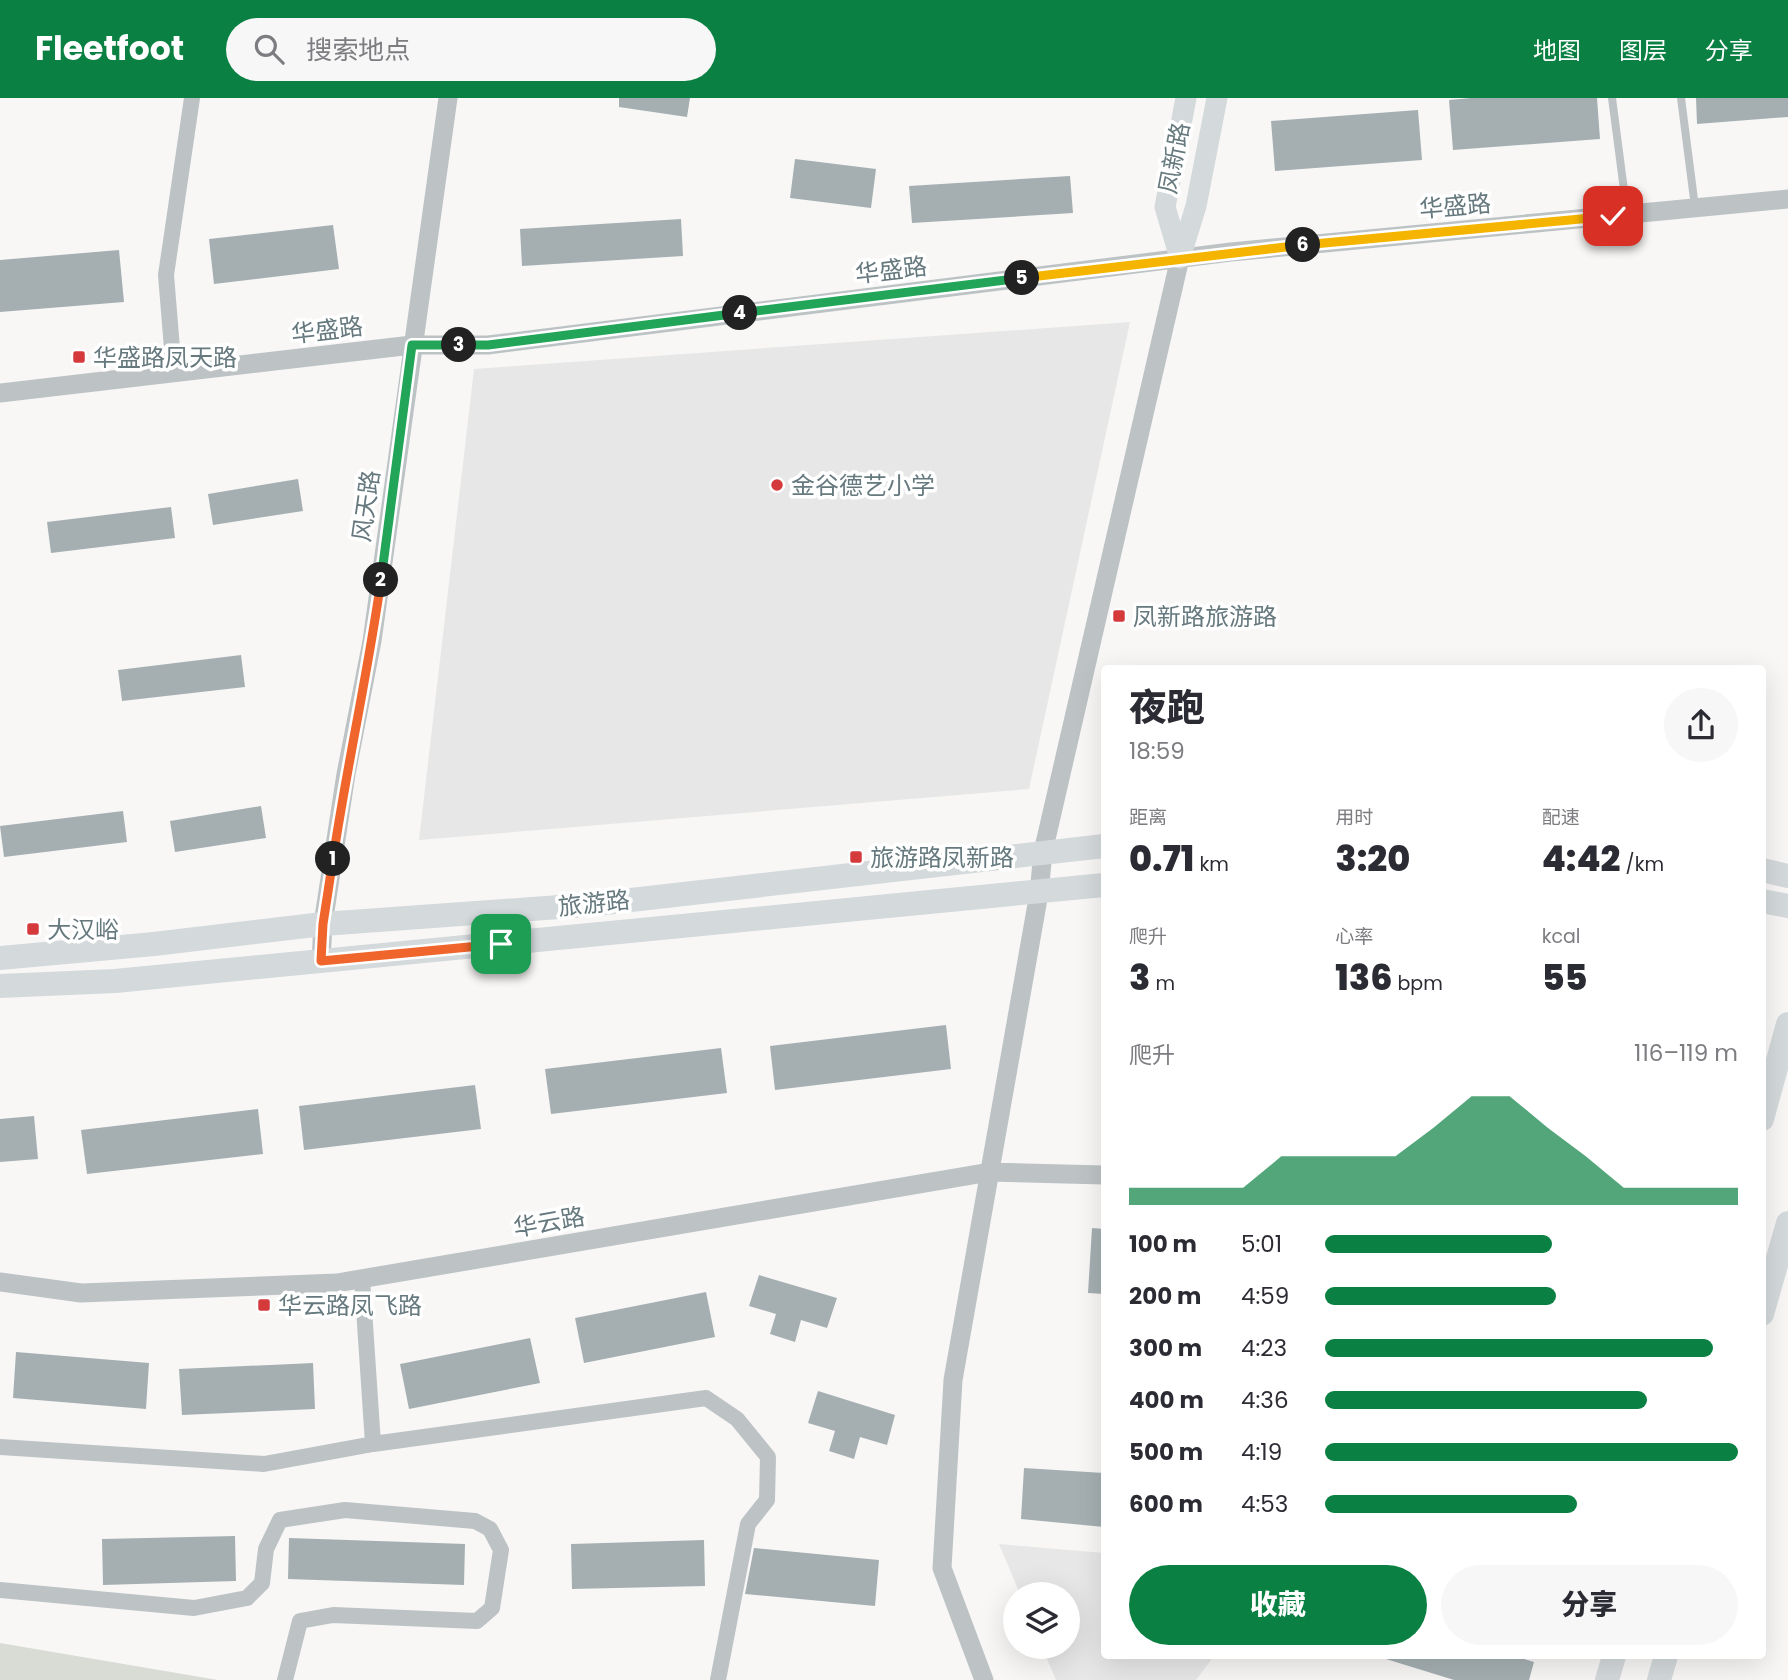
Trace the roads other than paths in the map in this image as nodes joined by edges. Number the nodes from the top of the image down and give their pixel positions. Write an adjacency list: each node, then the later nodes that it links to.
1 (192, 98): 12 (street)
2 (448, 98): 11 (street, 风天路)
3 (1186, 98): 10 (main road, 凤新路)
4 (1217, 98): 10 (main road)
5 (1612, 98): 9 (lane)
6 (1681, 98): 8 (lane)
7 (1788, 199): 8 (street, 华盛路)
8 (1695, 207): 9 (street, 华盛路)
9 (1627, 215): 10 (street, 华盛路)
10 (1180, 258): 11 (street, 华盛路); 15 (street)
11 (412, 345): 12 (street, 华盛路); 22 (street, 风天路)
12 (174, 373): 13 (street, 华盛路)
13 (0, 393)
14 (1101, 846): 15 (main road, 旅游路)
15 (1044, 852): 19 (street); 22 (main road, 旅游路)
16 (1766, 871): 17 (main road)
17 (1788, 876)
18 (1101, 885): 19 (main road, 旅游路)
19 (1040, 893): 24 (main road, 旅游路); 28 (street)
20 (1766, 902): 21 (main road)
21 (1788, 906)
22 (323, 924): 23 (main road, 旅游路); 24 (street, 风天路)
23 (0, 958)
24 (321, 961): 25 (main road, 旅游路)
25 (0, 986)
26 (1788, 1024): 27 (main road)
27 (1766, 1104)
28 (990, 1172): 29 (street, 华云路); 31 (street, 华云路); 41 (street)
29 (1101, 1175)
30 (1788, 1223): 33 (main road)
31 (362, 1279): 32 (street, 华云路); 34 (street)
32 (0, 1282)
33 (1766, 1300)
34 (373, 1444): 35 (street); 40 (street)
35 (0, 1447)
36 (0, 1590): 39 (street)
37 (1613, 1659): 42 (main road)
38 (1665, 1659): 43 (main road)
39 (285, 1680)
40 (718, 1680)
41 (984, 1680)
42 (1607, 1680)
43 (1659, 1680)

